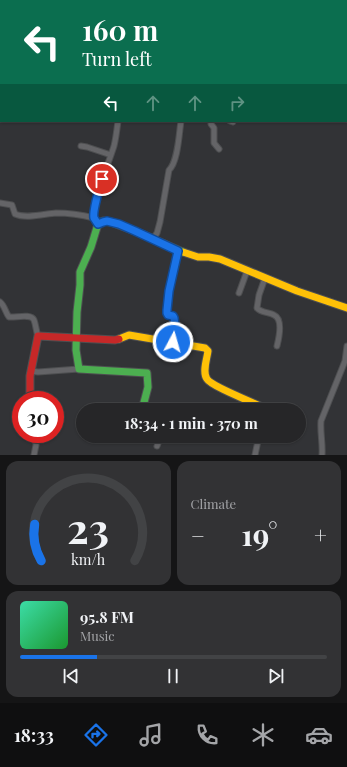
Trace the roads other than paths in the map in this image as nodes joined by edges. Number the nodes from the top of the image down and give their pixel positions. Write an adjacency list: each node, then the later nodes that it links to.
1 (118, 122): 6 (street)
2 (181, 122): 9 (street)
3 (211, 122): 5 (street)
4 (81, 146): 6 (street)
5 (219, 149)
6 (111, 155): 8 (street)
7 (0, 203): 8 (street)
8 (96, 221): 9 (street); 17 (street)
9 (152, 239): 10 (street)
10 (178, 251): 11 (street); 18 (street)
11 (247, 271): 12 (street); 13 (street)
12 (265, 278): 15 (street); 19 (street)
13 (239, 293)
14 (0, 302): 16 (street)
15 (347, 308)
16 (38, 336): 17 (street); 22 (street)
17 (77, 338): 18 (street); 21 (street)
18 (173, 342): 25 (street)
19 (277, 346)
20 (347, 346): 32 (street)
21 (79, 368): 22 (street); 24 (street)
22 (31, 371): 23 (street)
23 (29, 391)
24 (144, 403)
25 (253, 403)
26 (36, 443): 30 (street)
27 (158, 443): 29 (street)
28 (258, 443): 31 (street)
29 (157, 446)
30 (34, 455)
31 (255, 455)
32 (322, 455)

